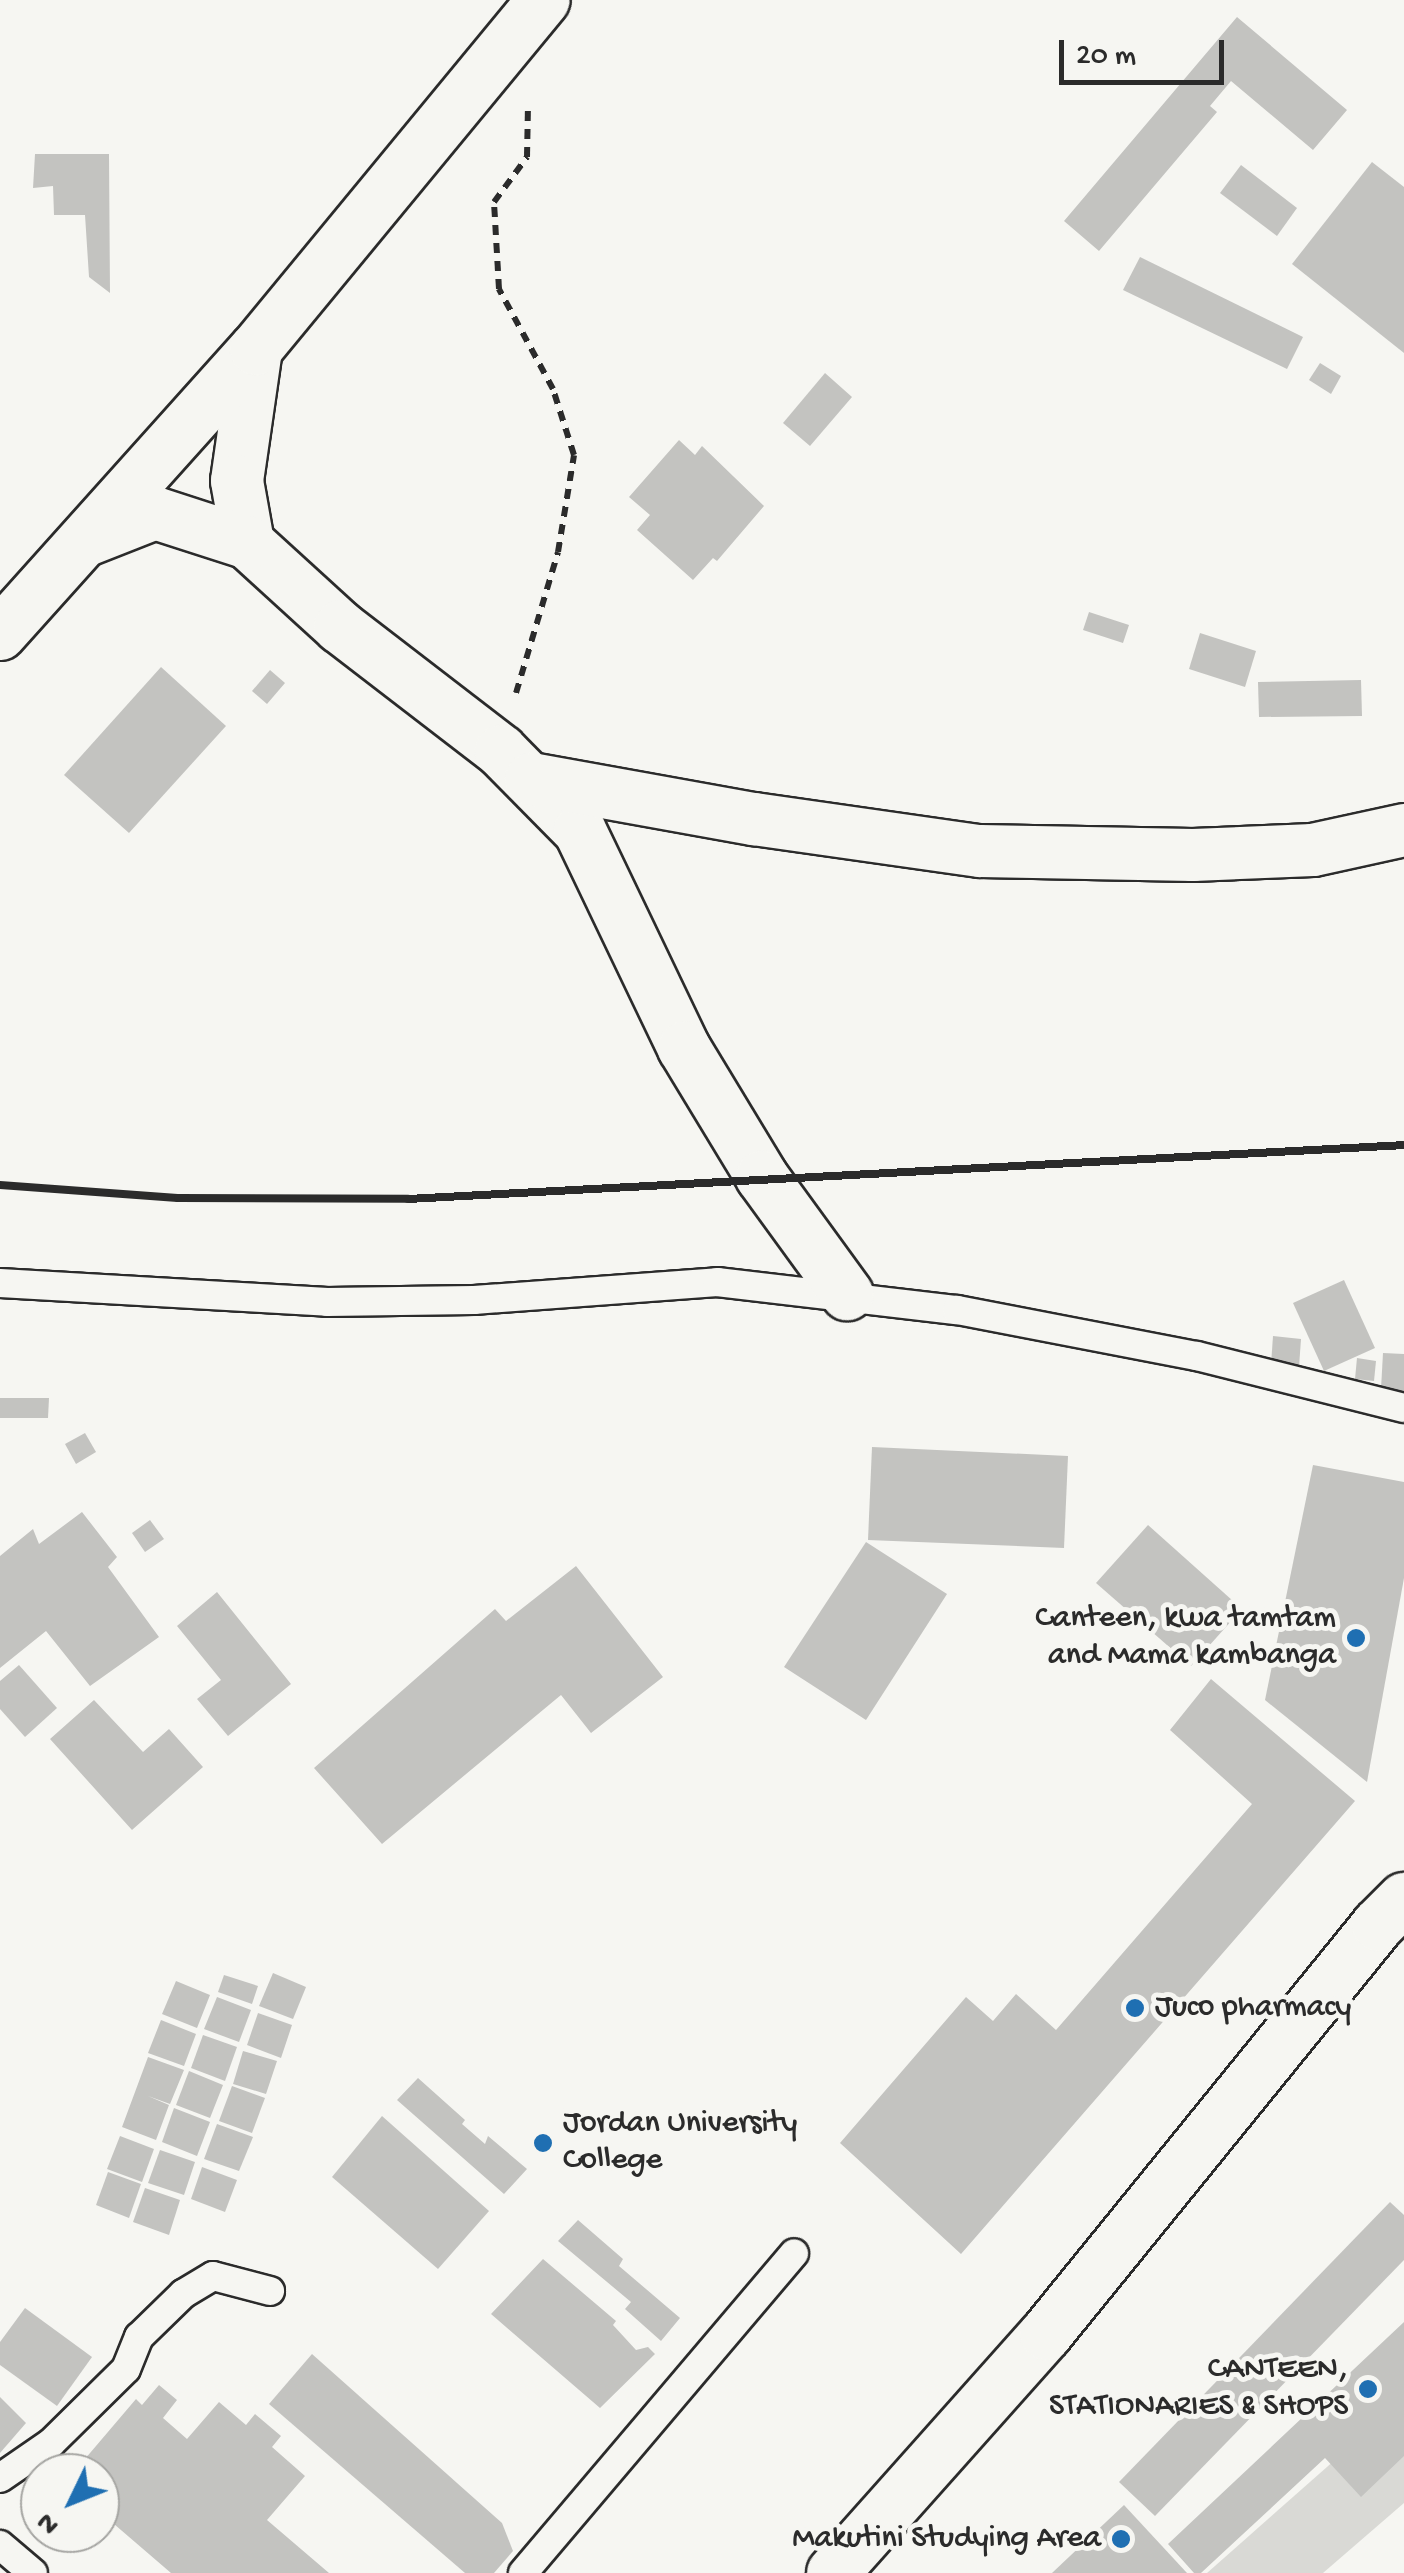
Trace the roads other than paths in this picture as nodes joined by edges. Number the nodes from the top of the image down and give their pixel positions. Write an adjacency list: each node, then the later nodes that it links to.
1 (520, 11): 2 (street)
2 (256, 349): 3 (street); 4 (street)
3 (78, 544): 4 (street); 5 (street)
4 (248, 544): 6 (street)
5 (0, 634)
6 (516, 765): 7 (street); 9 (street)
7 (1404, 830)
8 (0, 1282): 9 (lane)
9 (848, 1294): 10 (lane)
10 (1404, 1408)
11 (1395, 1926): 18 (street)
12 (794, 2254): 17 (lane)
13 (270, 2291): 14 (lane)
14 (0, 2478)
15 (0, 2544): 16 (lane)
16 (32, 2573)
17 (523, 2573)
18 (833, 2573)

